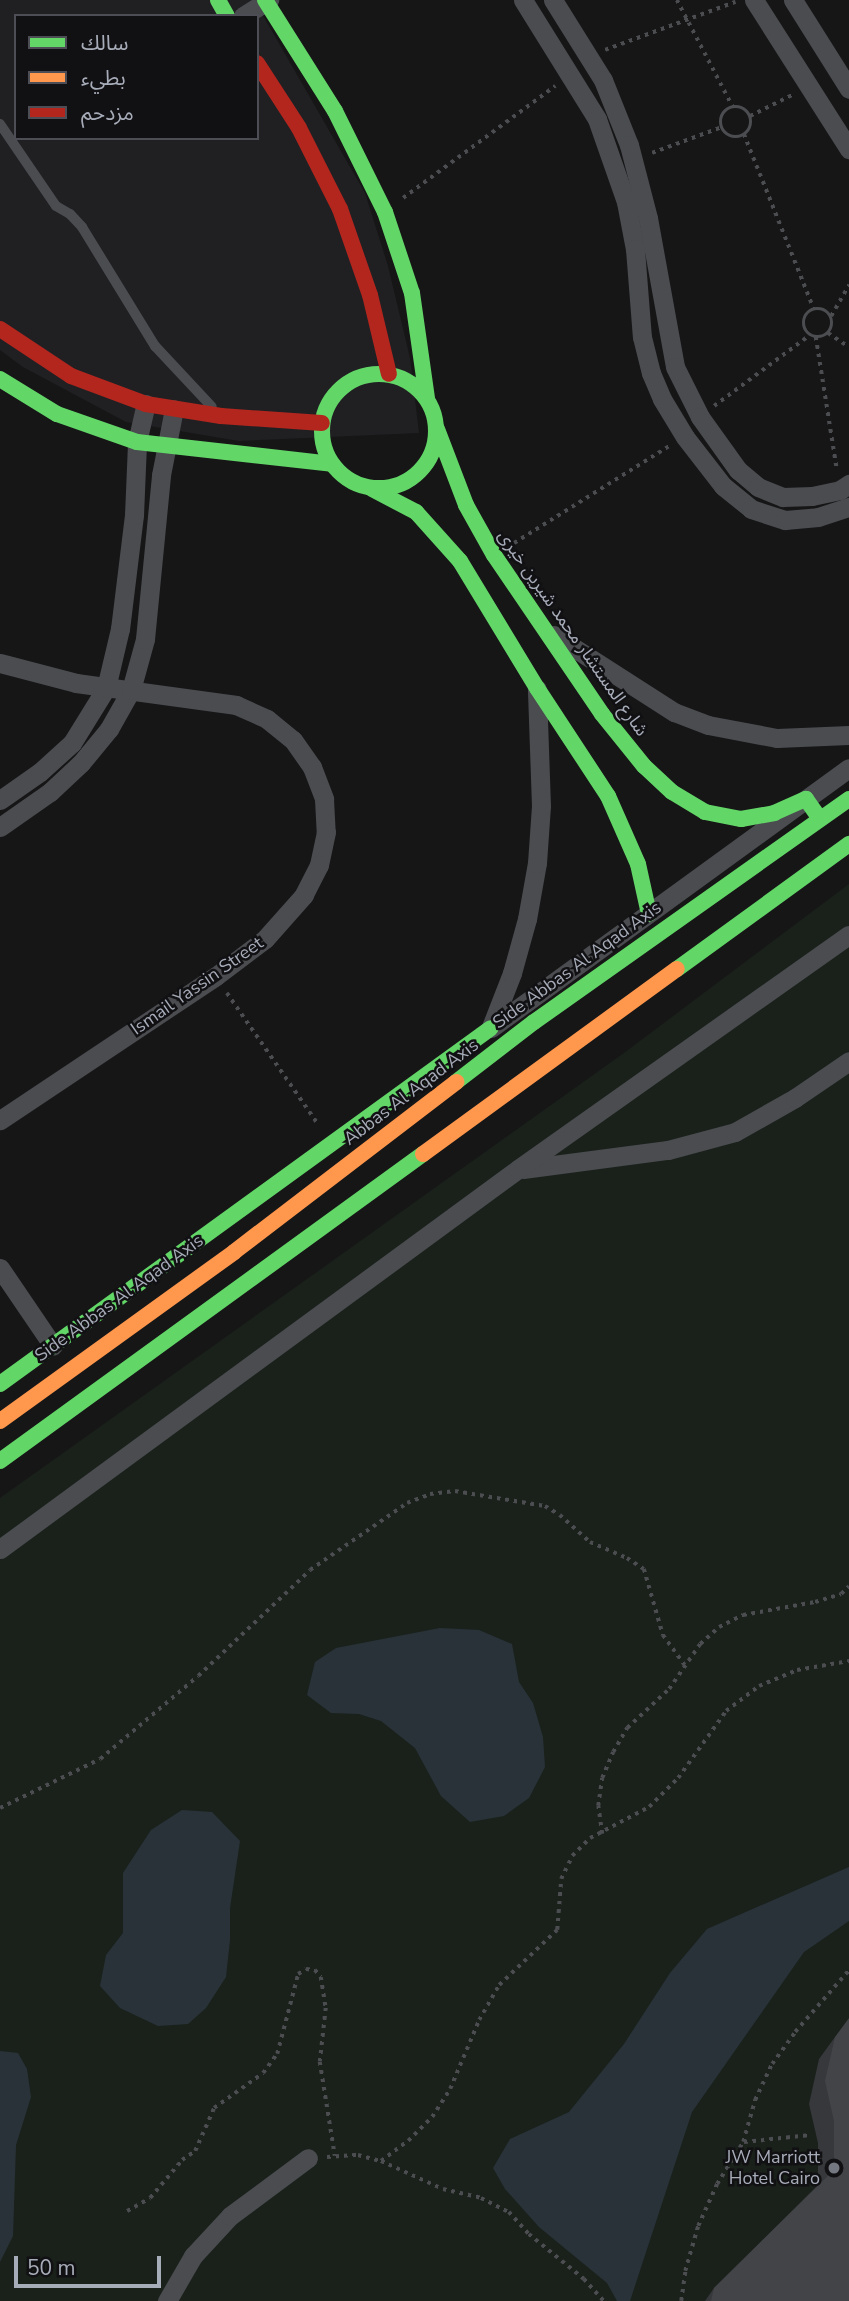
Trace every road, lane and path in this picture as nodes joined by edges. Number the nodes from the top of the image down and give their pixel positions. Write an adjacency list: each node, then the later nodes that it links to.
1 (523, 0): 12 (street)
2 (553, 0): 10 (street)
3 (677, 0): 9 (path)
4 (740, 0): 9 (path)
5 (754, 0): 13 (street)
6 (793, 0): 14 (street)
7 (267, 1): 8 (street); 24 (street)
8 (246, 14)
9 (687, 19): 10 (path); 15 (path)
10 (589, 55): 16 (street)
11 (259, 66): 33 (street)
12 (571, 74): 18 (street); 24 (path)
13 (810, 85): 17 (path); 22 (street)
14 (849, 89)
15 (733, 107): 17 (path); 20 (path)
16 (616, 109): 18 (street); 23 (street)
17 (750, 116): 21 (path)
18 (597, 119): 42 (street)
19 (0, 124): 38 (lane)
20 (722, 127): 21 (path); 23 (path)
21 (744, 134): 26 (path)
22 (849, 149)
23 (634, 160): 39 (street)
24 (385, 212): 35 (street)
25 (849, 285): 27 (path)
26 (814, 309): 27 (path); 30 (path)
27 (831, 316): 29 (path)
28 (0, 329): 36 (street)
29 (828, 333): 31 (path); 32 (path)
30 (810, 335): 31 (path); 39 (path)
31 (816, 337): 47 (path)
32 (849, 347)
33 (389, 374): 35 (street); 40 (street)
34 (0, 379): 43 (street)
35 (427, 398): 41 (street)
36 (146, 404): 37 (street); 43 (street)
37 (174, 409): 38 (street); 44 (street)
38 (222, 416): 40 (street)
39 (700, 416): 47 (street)
40 (322, 423): 45 (street)
41 (437, 429): 46 (street); 48 (street, شارع المستشار محمد شيرين خيرى)
42 (685, 437): 47 (street); 48 (path)
43 (137, 442): 44 (street); 51 (street)
44 (166, 446): 45 (street); 53 (street)
45 (332, 464): 46 (street)
46 (372, 489): 52 (street)
47 (846, 494)
48 (494, 555): 49 (street, شارع المستشار محمد شيرين خيرى)
49 (544, 628): 54 (street); 56 (street, شارع المستشار محمد شيرين خيرى)
50 (0, 663): 51 (street, Ismail Yassin Street)
51 (106, 688): 53 (street, Ismail Yassin Street); 58 (street)
52 (537, 688): 62 (street); 67 (street)
53 (131, 690): 60 (street); 65 (street, Ismail Yassin Street)
54 (849, 735)
55 (849, 768): 56 (street, Side Abbas Al Aqad Axis)
56 (806, 799): 59 (street); 62 (street, Side Abbas Al Aqad Axis)
57 (849, 799): 59 (street, Abbas Al Aqad Axis)
58 (0, 800)
59 (820, 819): 66 (street, Abbas Al Aqad Axis)
60 (0, 827)
61 (849, 844): 73 (street)
62 (649, 914): 64 (street, Side Abbas Al Aqad Axis)
63 (849, 935): 71 (street)
64 (567, 973): 66 (street); 67 (street, Side Abbas Al Aqad Axis)
65 (216, 976): 69 (street, Ismail Yassin Street); 70 (path)
66 (580, 989): 72 (street, Abbas Al Aqad Axis)
67 (491, 1027): 70 (street, Side Abbas Al Aqad Axis)
68 (849, 1060): 71 (street)
69 (0, 1120)
70 (332, 1144): 77 (street, Side Abbas Al Aqad Axis)
71 (518, 1170): 81 (street)
72 (264, 1229): 73 (street); 75 (street, Abbas Al Aqad Axis)
73 (277, 1257): 76 (street)
74 (0, 1268): 77 (street)
75 (188, 1285): 76 (street); 79 (street, Abbas Al Aqad Axis)
76 (220, 1299): 80 (street)
77 (53, 1346): 78 (street, Side Abbas Al Aqad Axis)
78 (0, 1384)
79 (0, 1421)
80 (0, 1461)
81 (0, 1549)
82 (849, 1586): 84 (path)
83 (849, 1661): 86 (path)
84 (685, 1665): 85 (path); 86 (path)
85 (0, 1808)
86 (602, 1834): 92 (path)
87 (849, 1970): 89 (path)
88 (811, 2134): 89 (path)
89 (743, 2142): 96 (path)
90 (335, 2156): 91 (path); 92 (path); 93 (path)
91 (308, 2158): 94 (street)
92 (381, 2161): 95 (path)
93 (127, 2211)
94 (167, 2301)
95 (604, 2301)
96 (681, 2301)

